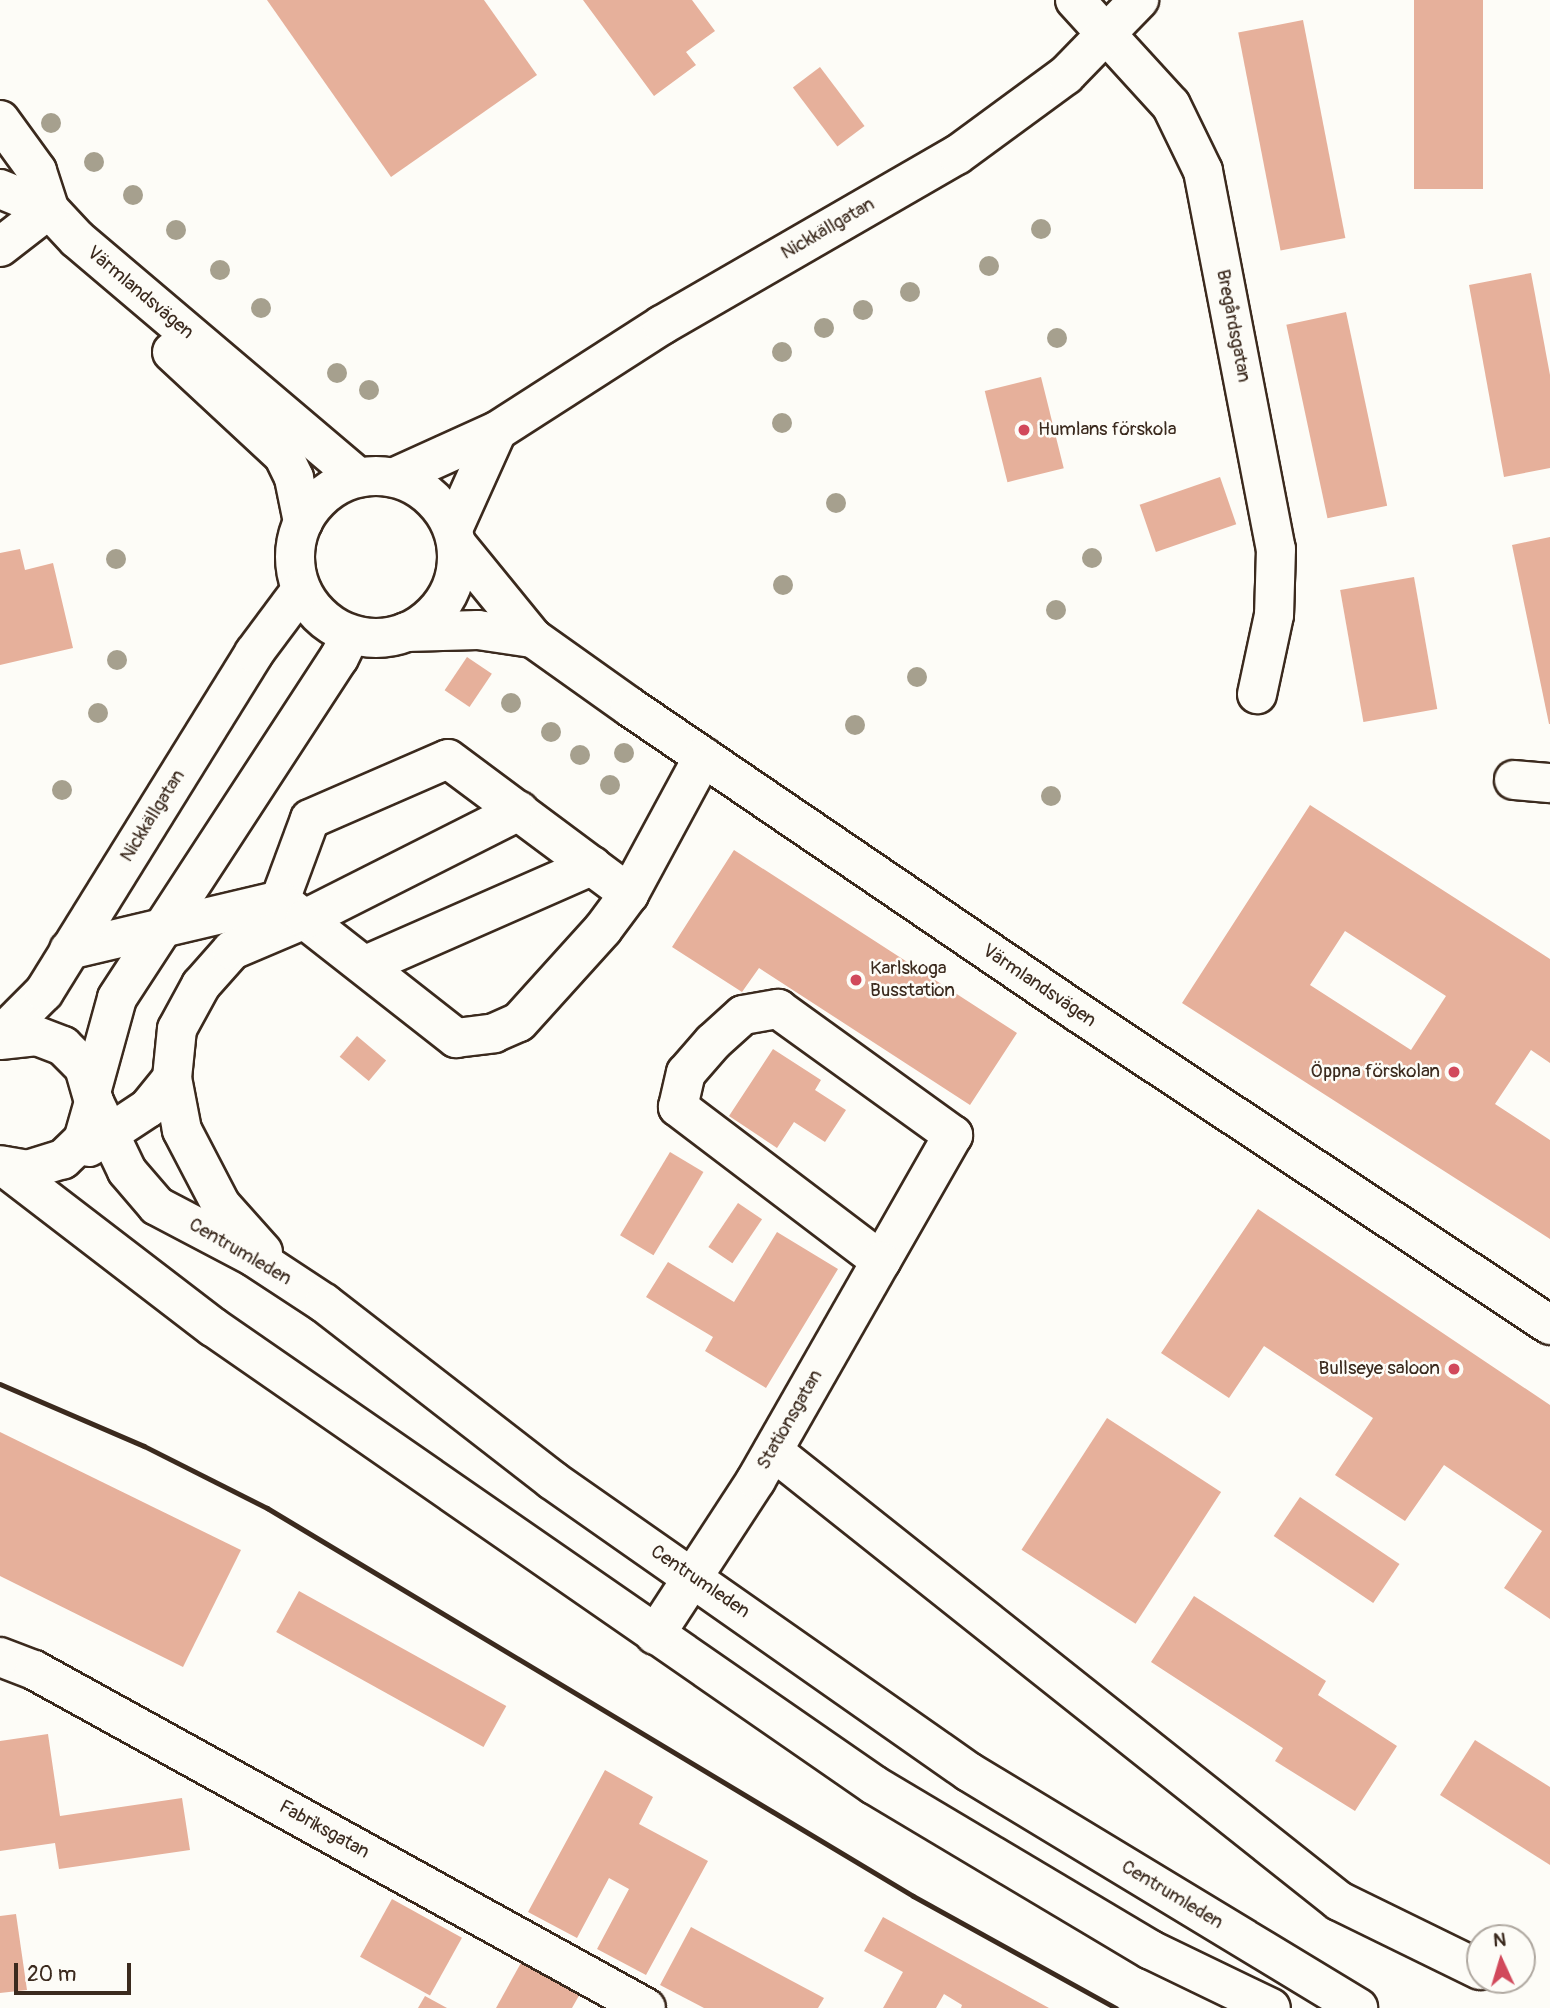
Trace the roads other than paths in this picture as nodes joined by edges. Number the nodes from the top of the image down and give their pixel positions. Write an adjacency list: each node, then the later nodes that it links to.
1 (1075, 0): 3 (street, Bregårdsgatan)
2 (1139, 0): 3 (street, Nickkällgatan)
3 (1107, 34): 9 (street, Nickkällgatan); 17 (street, Bregårdsgatan)
4 (0, 120): 6 (street)
5 (0, 189): 6 (street)
6 (49, 209): 7 (street); 8 (street)
7 (77, 239): 10 (street, Värmlandsvägen); 11 (street, Värmlandsvägen)
8 (0, 247)
9 (497, 431): 10 (street, Nickkällgatan); 12 (street)
10 (376, 477): 11 (street); 12 (street)
11 (303, 522): 13 (street)
12 (455, 538): 14 (street); 16 (street, Värmlandsvägen)
13 (301, 590): 15 (street); 24 (street, Nickkällgatan)
14 (406, 632): 15 (street); 16 (street, Värmlandsvägen)
15 (351, 635): 23 (street)
16 (533, 638): 18 (street, Värmlandsvägen)
17 (1257, 694)
18 (703, 757): 21 (street); 34 (street, Värmlandsvägen)
19 (519, 811): 20 (street); 22 (street); 22 (street)
20 (592, 866): 21 (street); 25 (street)
21 (629, 894): 25 (street)
22 (293, 909): 23 (street); 25 (street); 27 (street)
23 (163, 927): 24 (street); 28 (street)
24 (69, 950): 26 (street, Nickkällgatan)
25 (366, 965)
26 (0, 1038): 28 (street, Centrumleden)
27 (172, 1078): 29 (street); 33 (street)
28 (93, 1095): 29 (street, Centrumleden); 30 (street)
29 (110, 1136): 30 (street); 33 (street, Centrumleden)
30 (74, 1151): 31 (street)
31 (2, 1166): 37 (street)
32 (881, 1261): 32 (street, Stationsgatan); 35 (street, Stationsgatan)
33 (285, 1277): 36 (street, Centrumleden)
34 (1550, 1325)
35 (773, 1451): 36 (street, Stationsgatan); 39 (street)
36 (695, 1578): 37 (street, Stationsgatan); 42 (street, Centrumleden)
37 (655, 1635): 41 (street)
38 (0, 1657): 40 (street, Fabriksgatan)
39 (1466, 1963)
40 (646, 2008)
41 (1271, 2008)
42 (1358, 2008)

